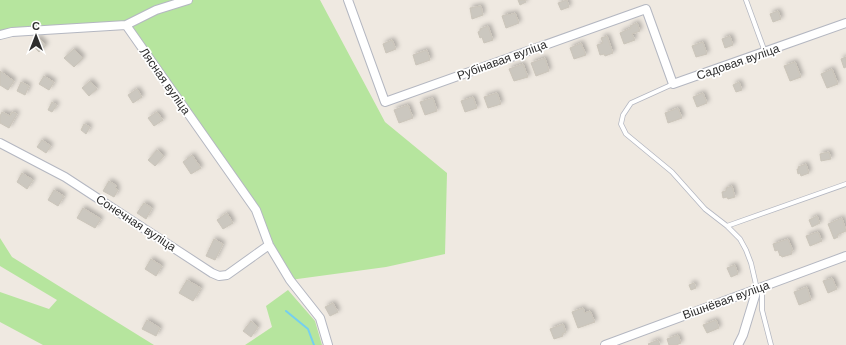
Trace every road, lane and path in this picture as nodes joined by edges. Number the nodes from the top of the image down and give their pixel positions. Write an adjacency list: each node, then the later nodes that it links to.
1 (188, 0): 5 (street)
2 (348, 0): 8 (street, Рубінавая вуліца)
3 (746, 0): 7 (lane)
4 (846, 23): 7 (street, Садовая вуліца)
5 (126, 25): 6 (street); 12 (street, Лясная вуліца)
6 (0, 34)
7 (765, 52): 8 (street, Садовая вуліца)
8 (673, 84): 11 (lane, Садовая вуліца)
9 (0, 143): 12 (street, Сонечная вуліца)
10 (846, 184): 11 (lane)
11 (727, 226): 14 (lane)
12 (269, 245): 15 (street, Лясная вуліца)
13 (846, 256): 14 (street, Вішнёвая вуліца)
14 (759, 288): 16 (street, Вішнёвая вуліца); 17 (street); 18 (lane)
15 (328, 345)
16 (605, 345)
17 (738, 345)
18 (771, 345)

